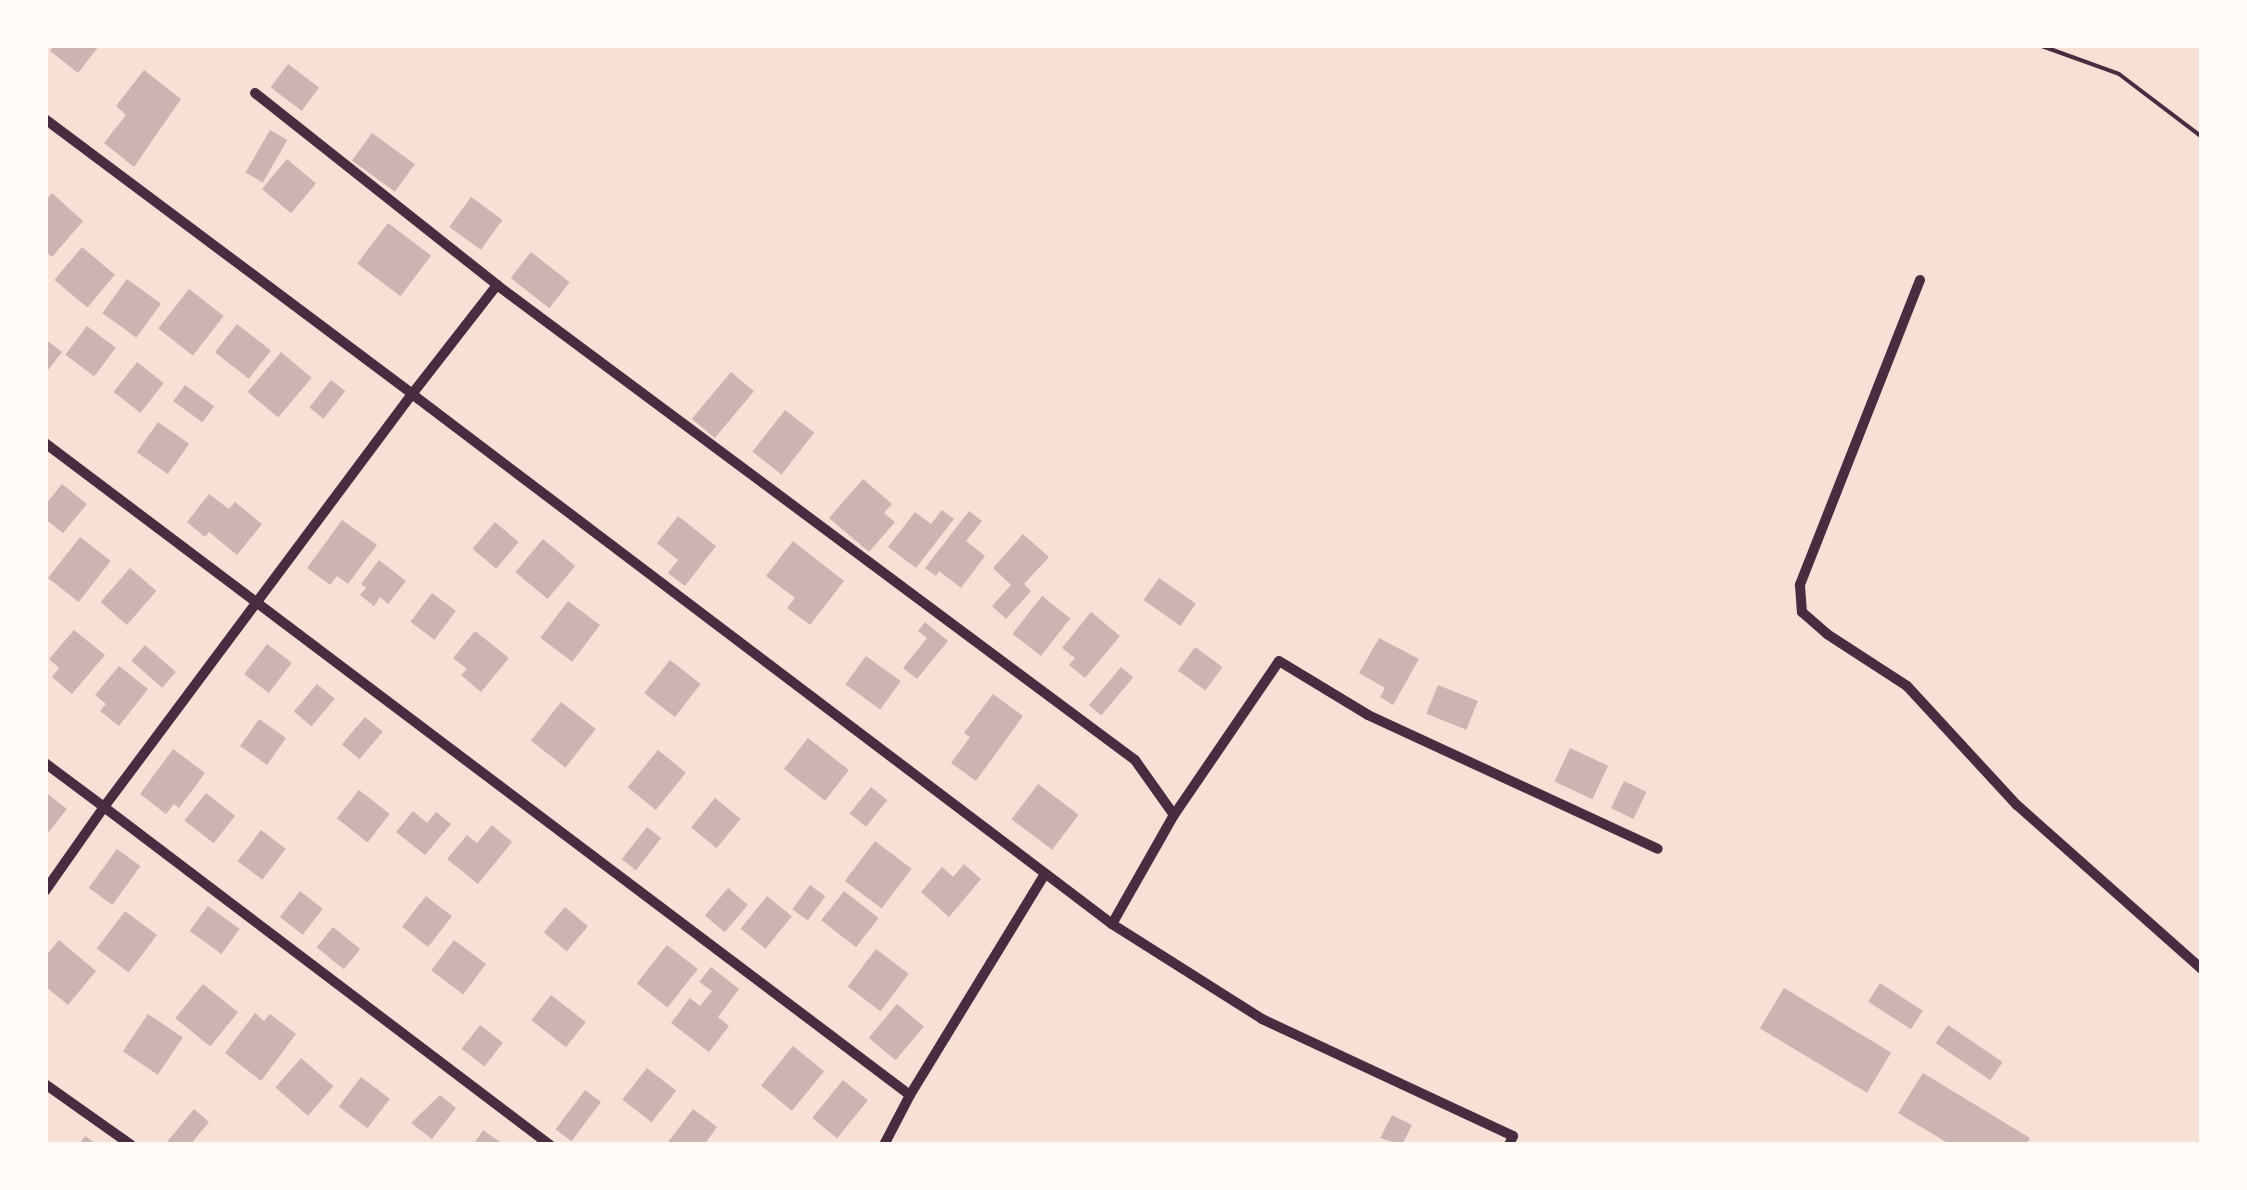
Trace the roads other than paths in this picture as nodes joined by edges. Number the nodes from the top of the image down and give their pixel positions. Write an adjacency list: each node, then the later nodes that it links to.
1 (255, 93): 4 (street)
2 (45, 118): 5 (street)
3 (1920, 280): 15 (street)
4 (496, 284): 5 (street); 10 (street)
5 (412, 394): 7 (street); 12 (street)
6 (45, 443): 7 (street)
7 (258, 600): 9 (street); 17 (street)
8 (45, 762): 9 (street)
9 (104, 807): 13 (street); 19 (street)
10 (1174, 816): 11 (street); 14 (street)
11 (1658, 849)
12 (1045, 874): 14 (street); 17 (street)
13 (45, 891)
14 (1112, 924): 21 (street)
15 (2202, 969)
16 (45, 1084): 18 (street)
17 (910, 1096): 20 (street)
18 (131, 1145)
19 (550, 1145)
20 (884, 1145)
21 (1509, 1145)

